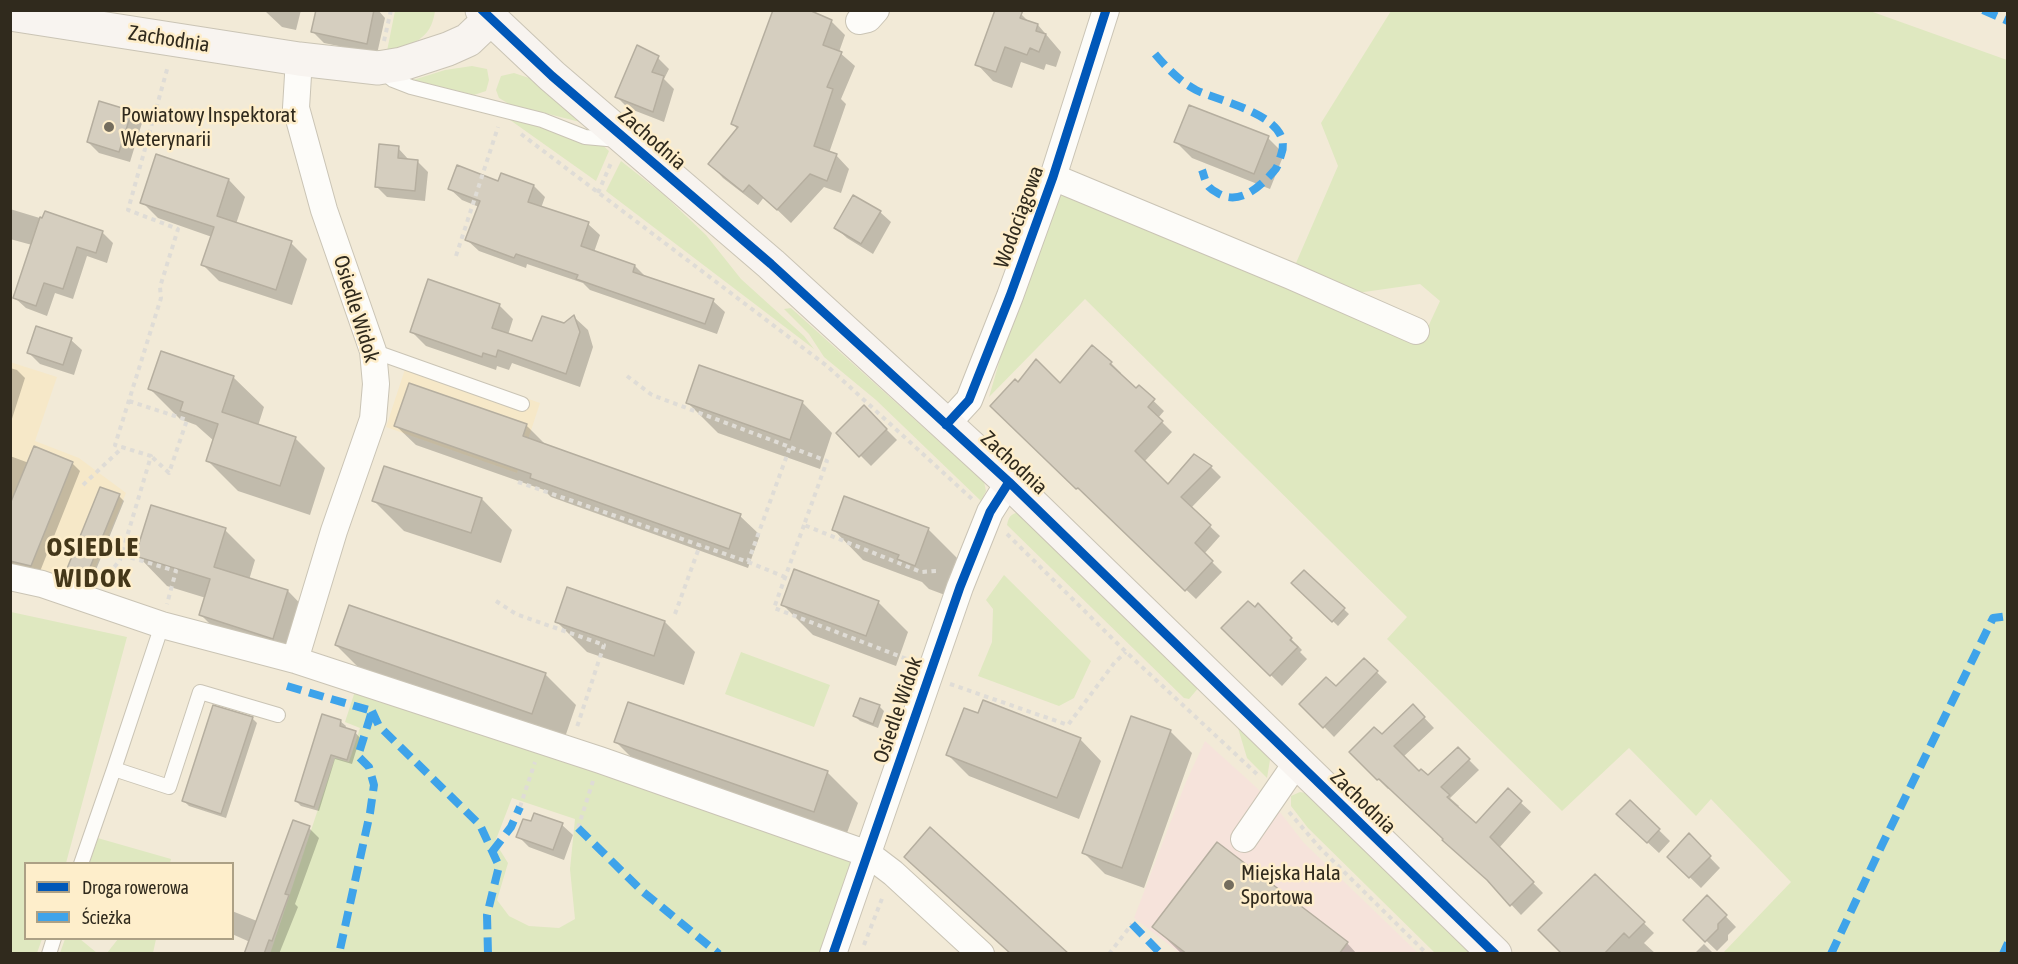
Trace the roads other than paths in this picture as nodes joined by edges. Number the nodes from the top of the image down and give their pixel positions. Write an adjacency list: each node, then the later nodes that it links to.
1 (1106, 10): 7 (street, Wodociągowa)
2 (10, 14): 4 (street, Zachodnia)
3 (486, 15): 5 (street, Zachodnia); 6 (street, Zachodnia)
4 (299, 59): 5 (street, Zachodnia); 9 (street, Osiedle Widok)
5 (378, 68): 6 (lane)
6 (621, 149): 11 (street, Zachodnia)
7 (1053, 177): 8 (street, Wodociągowa); 11 (street, Wodociągowa)
8 (1416, 331)
9 (373, 351): 10 (lane); 15 (street, Osiedle Widok)
10 (522, 405)
11 (946, 425): 12 (street, Zachodnia)
12 (1009, 483): 17 (street, Zachodnia); 20 (street, Osiedle Widok)
13 (10, 577): 14 (street)
14 (162, 625): 15 (street); 18 (lane)
15 (296, 660): 20 (street)
16 (279, 715): 18 (lane)
17 (1297, 762): 19 (street); 24 (street, Zachodnia)
18 (114, 769): 21 (lane)
19 (1245, 839)
20 (868, 854): 22 (street, Osiedle Widok); 23 (street)
21 (82, 862)
22 (833, 954)
23 (981, 954)
24 (1495, 954)

